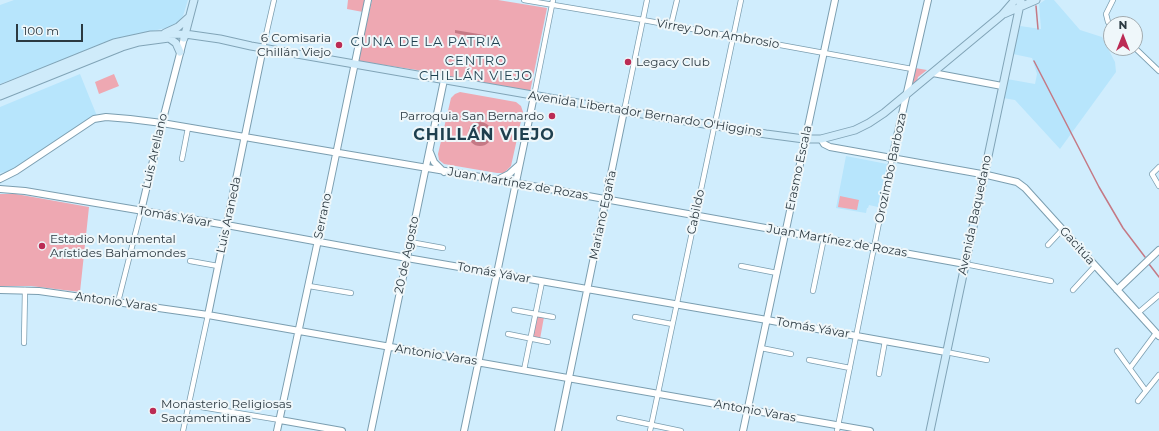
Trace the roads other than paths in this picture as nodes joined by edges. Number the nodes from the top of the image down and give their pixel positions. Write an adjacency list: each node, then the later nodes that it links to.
1 (194, 0): 16 (main road, Luis Arellano)
2 (274, 0): 24 (street, Luis Araneda)
3 (368, 0): 28 (street, Serrano)
4 (524, 0): 13 (street, Virrey Don Ambrosio)
5 (647, 0): 18 (street, Mariano Egaña)
6 (677, 0): 19 (street)
7 (741, 0): 22 (street, Cabildo)
8 (835, 0): 26 (street, Erasmo Escala)
9 (928, 0): 29 (street, Orozimbo Barboza)
10 (1015, 0): 15 (main road, Avenida Libertador Bernardo O'Higgins)
11 (1036, 0): 14 (main road, Avenida Libertador Bernardo O'Higgins)
12 (1114, 0): 17 (street)
13 (553, 2): 18 (street, Virrey Don Ambrosio); 37 (street)
14 (1020, 4): 15 (main road, Avenida Libertador Bernardo O'Higgins); 33 (main road, Avenida Baquedano)
15 (1002, 15): 31 (main road, Avenida Libertador Bernardo O'Higgins)
16 (189, 16): 20 (main road); 21 (main road, Luis Arellano)
17 (1106, 16)
18 (643, 20): 19 (street, Virrey Don Ambrosio); 38 (street, Mariano Egaña)
19 (671, 25): 22 (street, Virrey Don Ambrosio)
20 (159, 34): 21 (main road, Avenida Libertador Bernardo O'Higgins); 34 (main road, Avenida Libertador Bernardo O'Higgins)
21 (184, 36): 23 (main road, Avenida Libertador Bernardo O'Higgins); 24 (main road, Avenida Libertador Bernardo O'Higgins); 25 (street, Luis Arellano)
22 (733, 36): 26 (street, Virrey Don Ambrosio); 40 (street, Cabildo)
23 (169, 38): 25 (main road); 36 (main road, Avenida Libertador Bernardo O'Higgins)
24 (263, 48): 28 (main road, Avenida Libertador Bernardo O'Higgins); 42 (street, Luis Araneda)
25 (180, 52): 39 (street, Luis Arellano)
26 (824, 53): 29 (street, Virrey Don Ambrosio); 43 (street, Erasmo Escala)
27 (1143, 56): 30 (street)
28 (354, 64): 32 (main road, Avenida Libertador Bernardo O'Higgins); 46 (street, Serrano)
29 (912, 69): 35 (street, Orozimbo Barboza)
30 (1159, 71)
31 (933, 73): 33 (street); 35 (main road, Avenida Libertador Bernardo O'Higgins)
32 (444, 80): 37 (main road, Avenida Libertador Bernardo O'Higgins); 45 (street, 20 de Agosto)
33 (1002, 86): 53 (main road, Avenida Baquedano)
34 (0, 89)
35 (906, 94): 44 (main road, Avenida Libertador Bernardo O'Higgins); 47 (street, Orozimbo Barboza)
36 (0, 96)
37 (534, 96): 38 (main road, Avenida Libertador Bernardo O'Higgins); 49 (street)
38 (624, 111): 40 (main road, Avenida Libertador Bernardo O'Higgins); 59 (street, Mariano Egaña)
39 (162, 123): 41 (street, Juan Martínez de Rozas); 54 (street, Juan Martínez de Rozas); 60 (street, Luis Arellano)
40 (715, 126): 43 (main road, Avenida Libertador Bernardo O'Higgins); 61 (street, Cabildo)
41 (188, 128): 42 (street, Juan Martínez de Rozas); 48 (street)
42 (245, 137): 46 (street, Juan Martínez de Rozas); 62 (street, Luis Araneda)
43 (804, 139): 44 (main road, Avenida Libertador Bernardo O'Higgins); 64 (street, Erasmo Escala)
44 (821, 139): 47 (street, Gacitúa)
45 (430, 150): 51 (street, 20 de Agosto); 52 (street)
46 (336, 153): 51 (street, Juan Martínez de Rozas); 66 (street, Serrano)
47 (892, 158): 53 (street, Gacitúa); 69 (street, Orozimbo Barboza)
48 (182, 159)
49 (520, 163): 55 (street); 56 (street)
50 (1159, 167): 57 (street)
51 (426, 169): 52 (street, Juan Martínez de Rozas); 67 (street, 20 de Agosto)
52 (444, 172): 55 (street, Juan Martínez de Rozas)
53 (984, 174): 63 (street, Gacitúa); 74 (main road, Avenida Baquedano)
54 (0, 179)
55 (496, 180): 56 (street, Juan Martínez de Rozas)
56 (516, 183): 59 (street, Juan Martínez de Rozas); 79 (street)
57 (1159, 186)
58 (0, 189): 60 (street, Tomás Yávar)
59 (606, 199): 61 (street, Juan Martínez de Rozas); 83 (street, Mariano Egaña)
60 (141, 211): 62 (street, Tomás Yávar); 91 (street, Luis Arellano)
61 (695, 215): 64 (street, Juan Martínez de Rozas); 92 (street, Cabildo)
62 (227, 226): 66 (street, Tomás Yávar); 75 (street, Luis Araneda)
63 (1062, 230): 68 (street); 77 (street, Gacitúa)
64 (786, 231): 65 (street, Juan Martínez de Rozas); 78 (street, Erasmo Escala)
65 (824, 238): 69 (street, Juan Martínez de Rozas); 88 (street)
66 (318, 242): 72 (street, Tomás Yávar); 82 (street, Serrano)
67 (410, 242): 70 (street); 72 (street, 20 de Agosto)
68 (1048, 245)
69 (875, 247): 74 (street, Juan Martínez de Rozas); 104 (street, Orozimbo Barboza)
70 (443, 248)
71 (1159, 250): 87 (street)
72 (407, 258): 79 (street, Tomás Yávar); 109 (street, 20 de Agosto)
73 (190, 261): 75 (street)
74 (965, 264): 80 (street, Juan Martínez de Rozas); 112 (main road, Avenida Baquedano)
75 (218, 266): 96 (street, Luis Araneda)
76 (741, 266): 78 (street)
77 (1095, 266): 86 (street); 87 (street, Gacitúa)
78 (777, 273): 99 (street, Erasmo Escala)
79 (497, 274): 81 (street, Tomás Yávar); 116 (street)
80 (1051, 281)
81 (542, 282): 83 (street, Tomás Yávar); 95 (street)
82 (308, 286): 89 (street); 101 (street, Serrano)
83 (587, 289): 92 (street, Tomás Yávar); 122 (street, Mariano Egaña)
84 (0, 290): 85 (street, Antonio Varas)
85 (25, 290): 91 (street, Antonio Varas); 108 (street)
86 (1074, 290)
87 (1117, 290): 94 (street, Gacitúa)
88 (813, 291)
89 (351, 293)
90 (1159, 296): 94 (street)
91 (118, 302): 96 (street, Antonio Varas)
92 (676, 305): 99 (street, Tomás Yávar); 100 (street, Cabildo)
93 (514, 310): 95 (street)
94 (1138, 313): 103 (street, Gacitúa)
95 (536, 314): 97 (street); 105 (street)
96 (208, 315): 101 (street, Antonio Varas); 126 (street, Luis Araneda)
97 (553, 317)
98 (635, 317): 100 (street)
99 (767, 320): 104 (street, Tomás Yávar); 110 (street, Erasmo Escala)
100 (672, 324): 124 (street, Cabildo)
101 (299, 331): 109 (street, Antonio Varas); 129 (street, Serrano)
102 (508, 334): 105 (street)
103 (1157, 334): 118 (street)
104 (856, 336): 106 (street, Tomás Yávar); 117 (street, Orozimbo Barboza)
105 (530, 339): 107 (street); 119 (street)
106 (885, 341): 112 (street, Tomás Yávar); 120 (street)
107 (548, 342)
108 (24, 343)
109 (388, 347): 116 (street, Antonio Varas); 135 (street, 20 de Agosto)
110 (761, 348): 113 (street); 127 (street, Erasmo Escala)
111 (1117, 351): 118 (street)
112 (946, 352): 115 (street, Tomás Yávar); 142 (main road, Avenida Baquedano)
113 (791, 354)
114 (809, 360): 117 (street)
115 (987, 360)
116 (478, 362): 119 (street, Antonio Varas); 136 (street)
117 (850, 368): 131 (street, Orozimbo Barboza)
118 (1130, 368): 123 (street)
119 (524, 370): 122 (street, Antonio Varas)
120 (879, 374)
121 (1159, 375): 123 (street)
122 (569, 378): 124 (street, Antonio Varas); 137 (street, Mariano Egaña)
123 (1146, 391): 125 (street)
124 (658, 394): 127 (street, Antonio Varas); 130 (street, Cabildo)
125 (1138, 401)
126 (189, 405): 129 (street); 132 (street, Luis Araneda)
127 (748, 410): 131 (street, Antonio Varas); 140 (street, Erasmo Escala)
128 (619, 418): 130 (street)
129 (280, 420): 133 (street, Serrano); 134 (street)
130 (652, 425): 138 (street, Cabildo); 139 (street)
131 (838, 428): 141 (street, Antonio Varas)
132 (183, 431)
133 (277, 431)
134 (342, 431)
135 (371, 431)
136 (464, 431)
137 (558, 431)
138 (650, 431)
139 (681, 431)
140 (743, 431)
141 (870, 431)
142 (930, 431)

